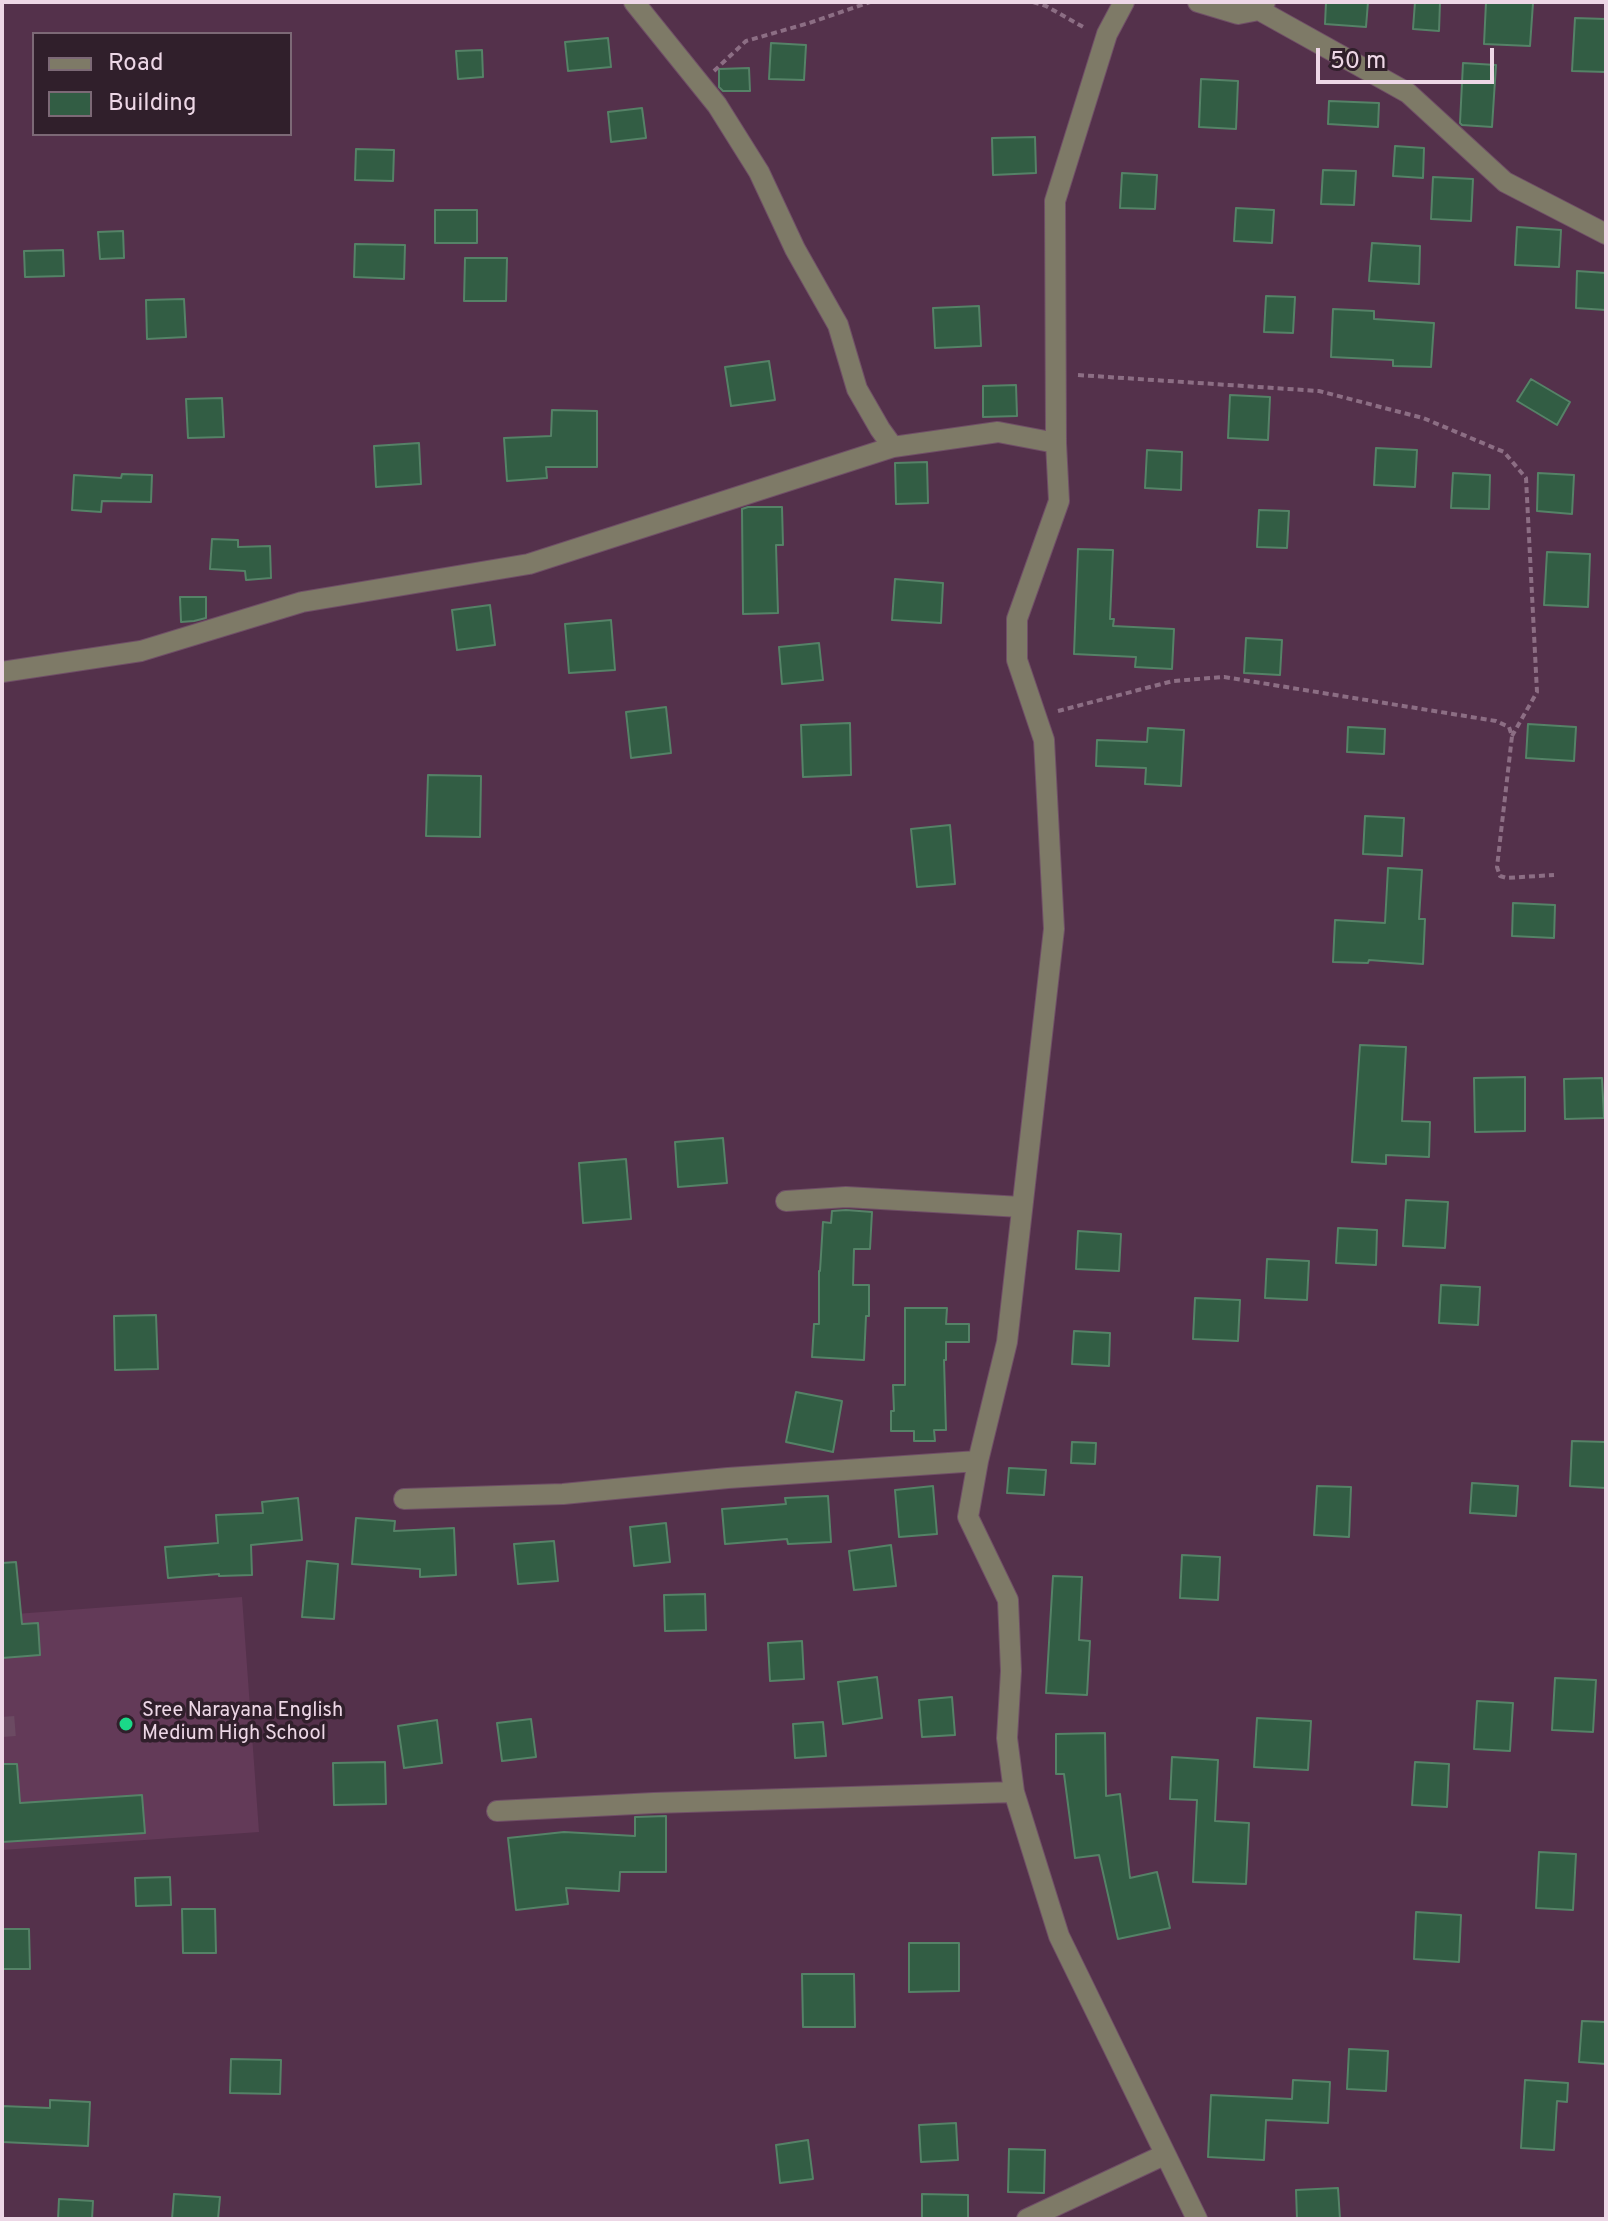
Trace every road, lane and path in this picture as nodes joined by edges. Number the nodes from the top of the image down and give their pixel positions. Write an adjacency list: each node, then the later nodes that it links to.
1 (634, 2): 8 (street)
2 (870, 2): 8 (path)
3 (1033, 2): 7 (path)
4 (1124, 2): 7 (street)
5 (1198, 2): 6 (street)
6 (1262, 6): 9 (street)
7 (1105, 39): 10 (street)
8 (700, 84): 12 (street)
9 (1606, 234)
10 (1055, 374): 11 (street); 15 (path)
11 (1056, 443): 12 (street); 14 (street)
12 (893, 447): 13 (street)
13 (2, 672)
14 (1036, 717): 15 (path); 18 (street)
15 (1512, 736): 16 (path)
16 (1554, 875)
17 (786, 1201): 18 (street)
18 (1021, 1207): 19 (street)
19 (978, 1461): 20 (street); 21 (street)
20 (404, 1499)
21 (1014, 1792): 22 (street); 23 (street)
22 (497, 1811)
23 (1164, 2155): 24 (street); 25 (street)
24 (1027, 2219)
25 (1197, 2219)

